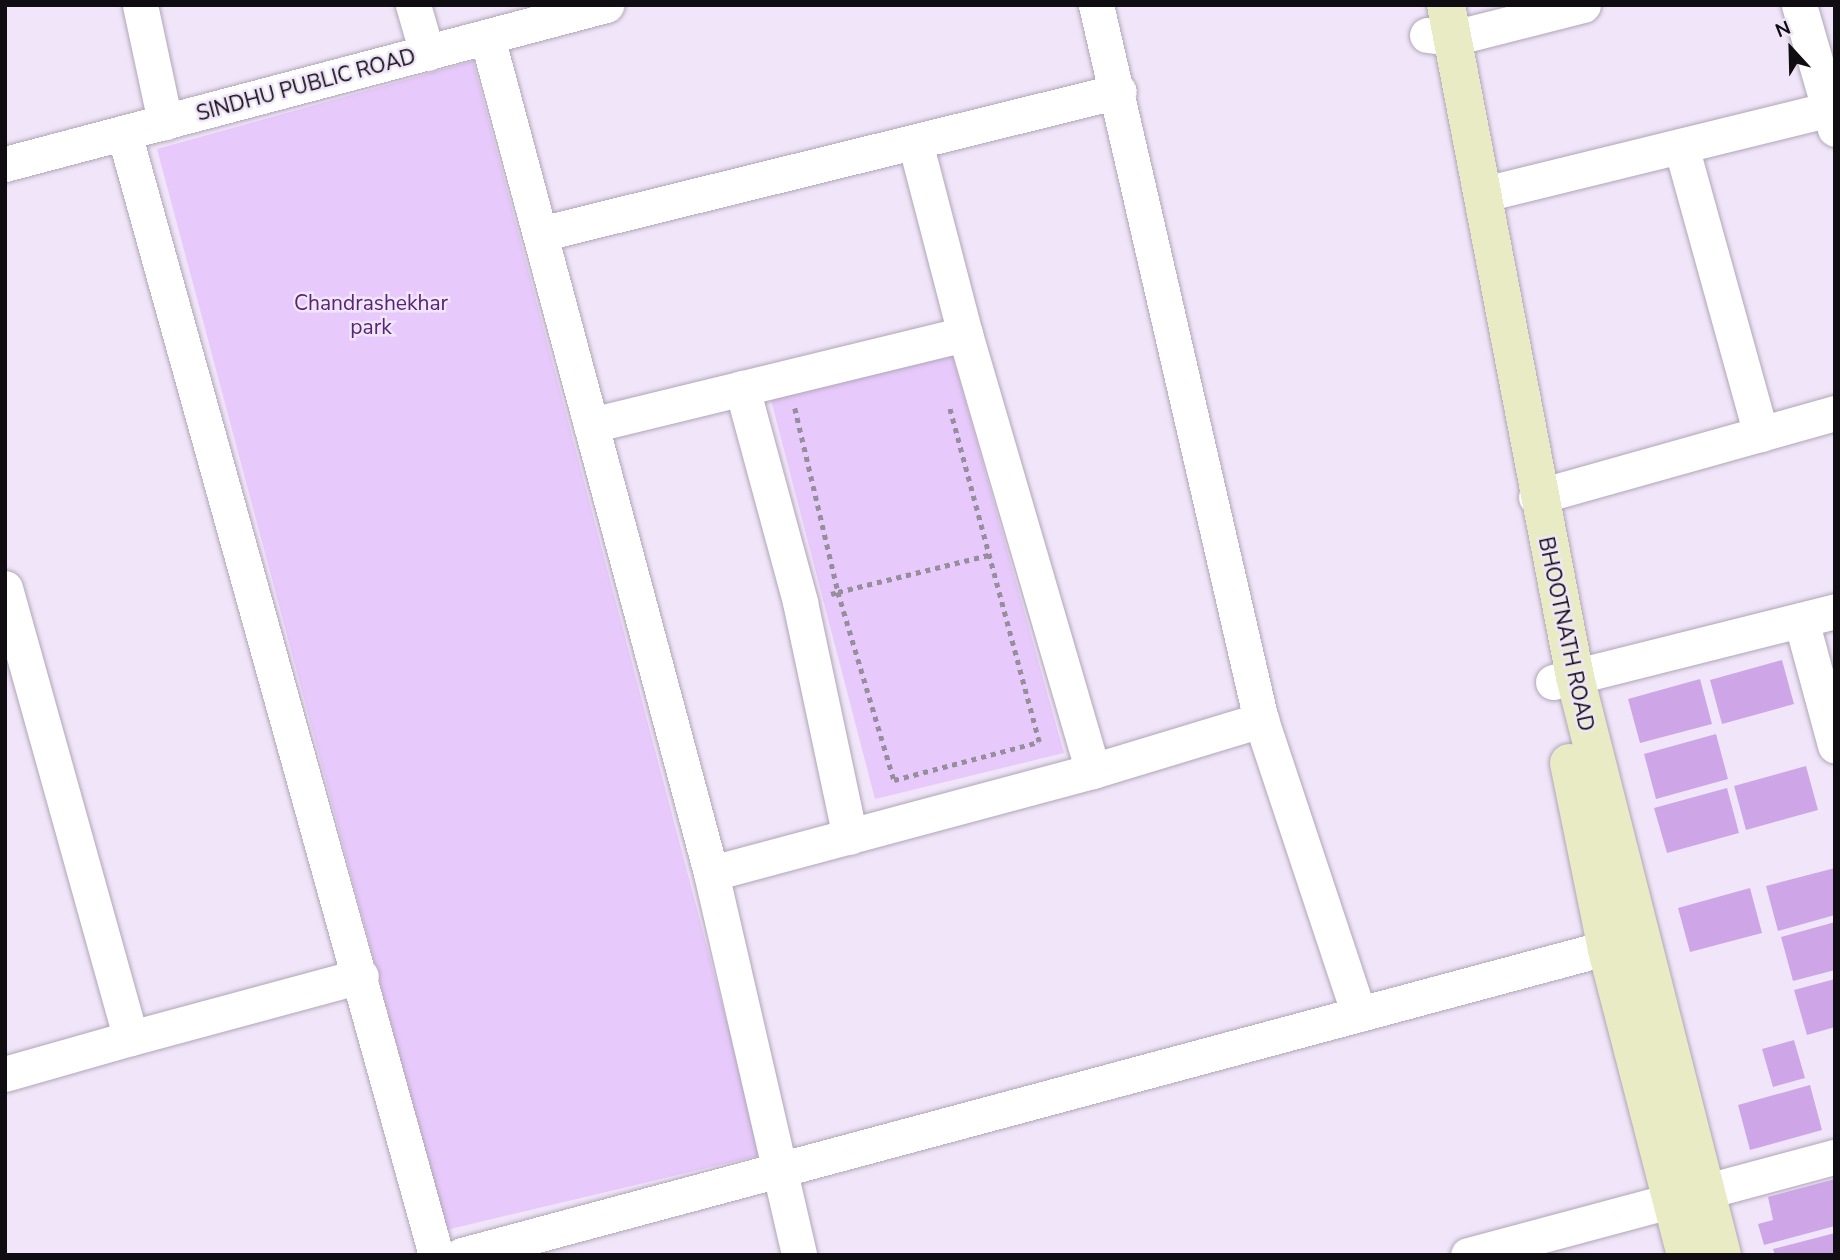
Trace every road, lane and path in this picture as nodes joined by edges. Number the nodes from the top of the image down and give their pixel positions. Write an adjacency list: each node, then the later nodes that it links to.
1 (140, 5): 12 (street)
2 (413, 5): 9 (street)
3 (606, 5): 8 (street, SINDHU PUBLIC ROAD)
4 (1096, 5): 10 (street)
5 (1583, 5): 7 (street)
6 (1799, 5): 11 (street)
7 (1437, 21): 17 (street, BHOOTNATH ROAD); 33 (street, BHOOTNATH ROAD)
8 (487, 37): 9 (street, SINDHU PUBLIC ROAD); 18 (street)
9 (427, 53): 12 (street, SINDHU PUBLIC ROAD)
10 (1119, 91): 14 (street); 34 (street)
11 (1832, 119): 15 (street)
12 (165, 122): 13 (street, SINDHU PUBLIC ROAD)
13 (124, 133): 16 (street, SINDHU PUBLIC ROAD); 40 (street)
14 (915, 142): 18 (street); 19 (street)
15 (1681, 146): 17 (street); 25 (street)
16 (5, 164)
17 (1484, 194): 26 (street, BHOOTNATH ROAD)
18 (540, 234): 24 (street)
19 (965, 334): 20 (street); 36 (street)
20 (742, 388): 24 (street); 30 (street)
21 (946, 394): 27 (path)
22 (807, 400): 29 (path)
23 (1835, 413): 25 (street)
24 (591, 425): 38 (street)
25 (1761, 434): 26 (street)
26 (1536, 497): 33 (street, BHOOTNATH ROAD)
27 (989, 555): 29 (path); 29 (path)
28 (5, 588): 42 (street)
29 (838, 592): 30 (path)
30 (800, 602): 37 (street)
31 (1835, 611): 32 (street)
32 (1801, 620): 33 (street); 35 (street)
33 (1564, 679): 39 (street, BHOOTNATH ROAD)
34 (1261, 720): 36 (street); 41 (street)
35 (1835, 745)
36 (1093, 771): 37 (street)
37 (850, 837): 38 (street)
38 (711, 873): 45 (street)
39 (1622, 945): 41 (street); 46 (street, BHOOTNATH ROAD)
40 (361, 976): 42 (street); 47 (street)
41 (1359, 1014): 45 (street)
42 (131, 1038): 43 (street)
43 (5, 1074)
44 (1835, 1157): 46 (street)
45 (777, 1173): 48 (street); 49 (street)
46 (1689, 1193): 50 (street); 51 (street, BHOOTNATH ROAD); 52 (street, BHOOTNATH ROAD)
47 (436, 1255)
48 (462, 1255)
49 (799, 1255)
50 (1468, 1255)
51 (1686, 1255)
52 (1722, 1255)

